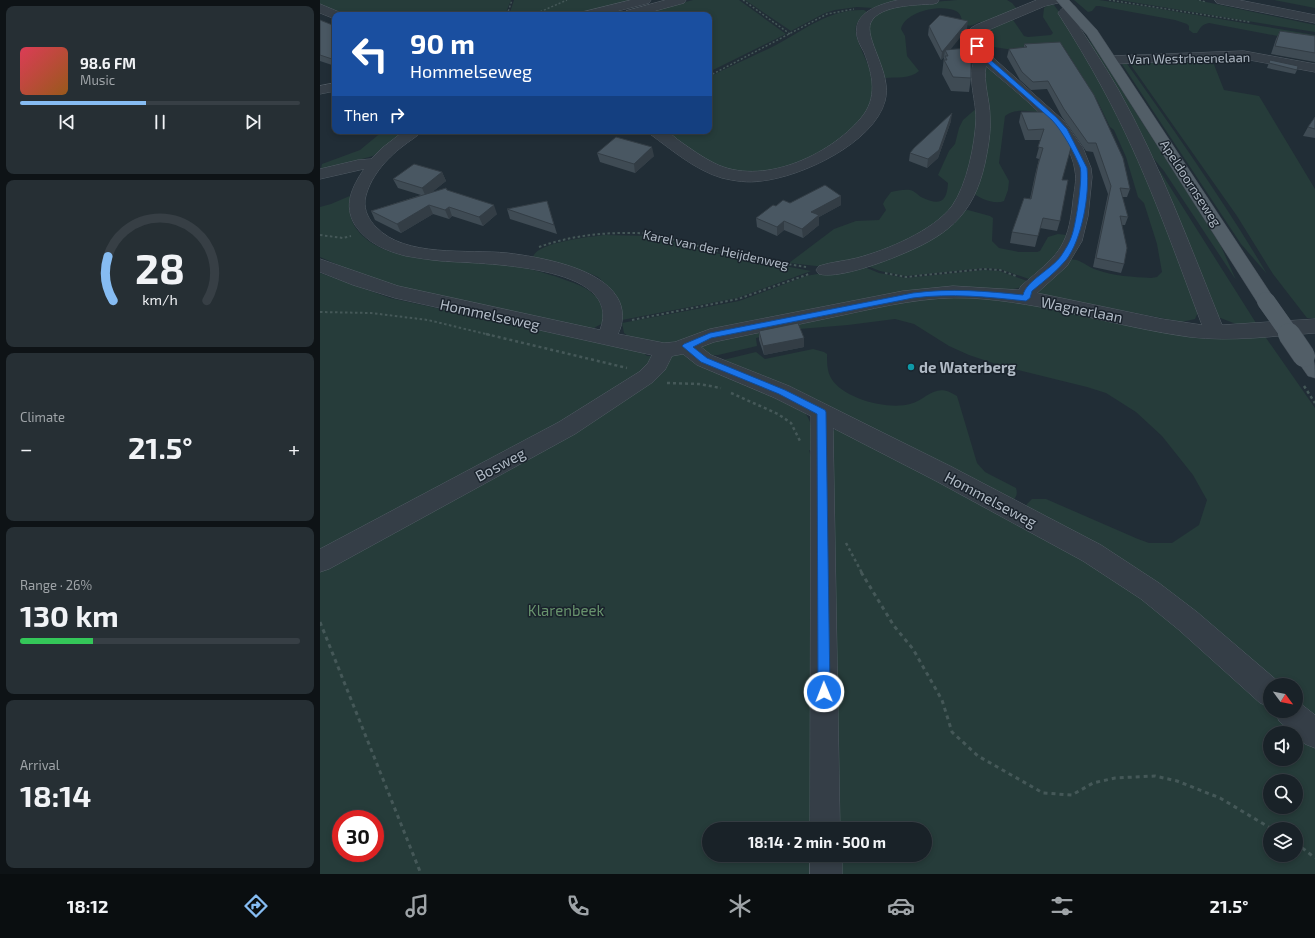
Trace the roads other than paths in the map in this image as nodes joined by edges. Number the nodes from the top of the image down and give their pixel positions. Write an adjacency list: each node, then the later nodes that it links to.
1 (645, 0): 9 (street)
2 (680, 0): 10 (street)
3 (933, 0): 22 (street)
4 (1054, 0): 14 (street)
5 (1221, 0): 13 (street)
6 (1250, 0): 11 (street)
7 (1066, 7): 15 (main road, Apeldoornseweg); 30 (street, Apeldoornseweg)
8 (320, 8): 12 (street)
9 (599, 12)
10 (636, 12)
11 (1315, 13)
12 (332, 14)
13 (1315, 19)
14 (983, 56): 26 (street); 27 (street)
15 (1111, 60): 16 (street, Van Westrheenelaan); 33 (main road, Apeldoornseweg, bridge)
16 (1315, 68)
17 (332, 77): 18 (street)
18 (320, 79)
19 (332, 88): 20 (street)
20 (320, 90)
21 (410, 134): 23 (street)
22 (659, 134)
23 (376, 163): 24 (street); 29 (street)
24 (320, 174)
25 (320, 265): 29 (street, Hommelseweg)
26 (825, 270)
27 (1026, 298): 30 (street, Wagnerlaan); 31 (street, Wagnerlaan)
28 (1315, 326): 30 (street, Wagnerlaan)
29 (609, 331): 32 (street, Hommelseweg)
30 (1214, 331)
31 (686, 346): 32 (street, Wagnerlaan); 34 (street, Hommelseweg)
32 (664, 350): 35 (street, Bosweg)
33 (1310, 363)
34 (822, 412): 36 (street, Hommelseweg); 39 (street)
35 (320, 561)
36 (1263, 687)
37 (1298, 718): 38 (street)
38 (1315, 734)
39 (825, 822)
40 (826, 862): 41 (street)
41 (826, 874)

